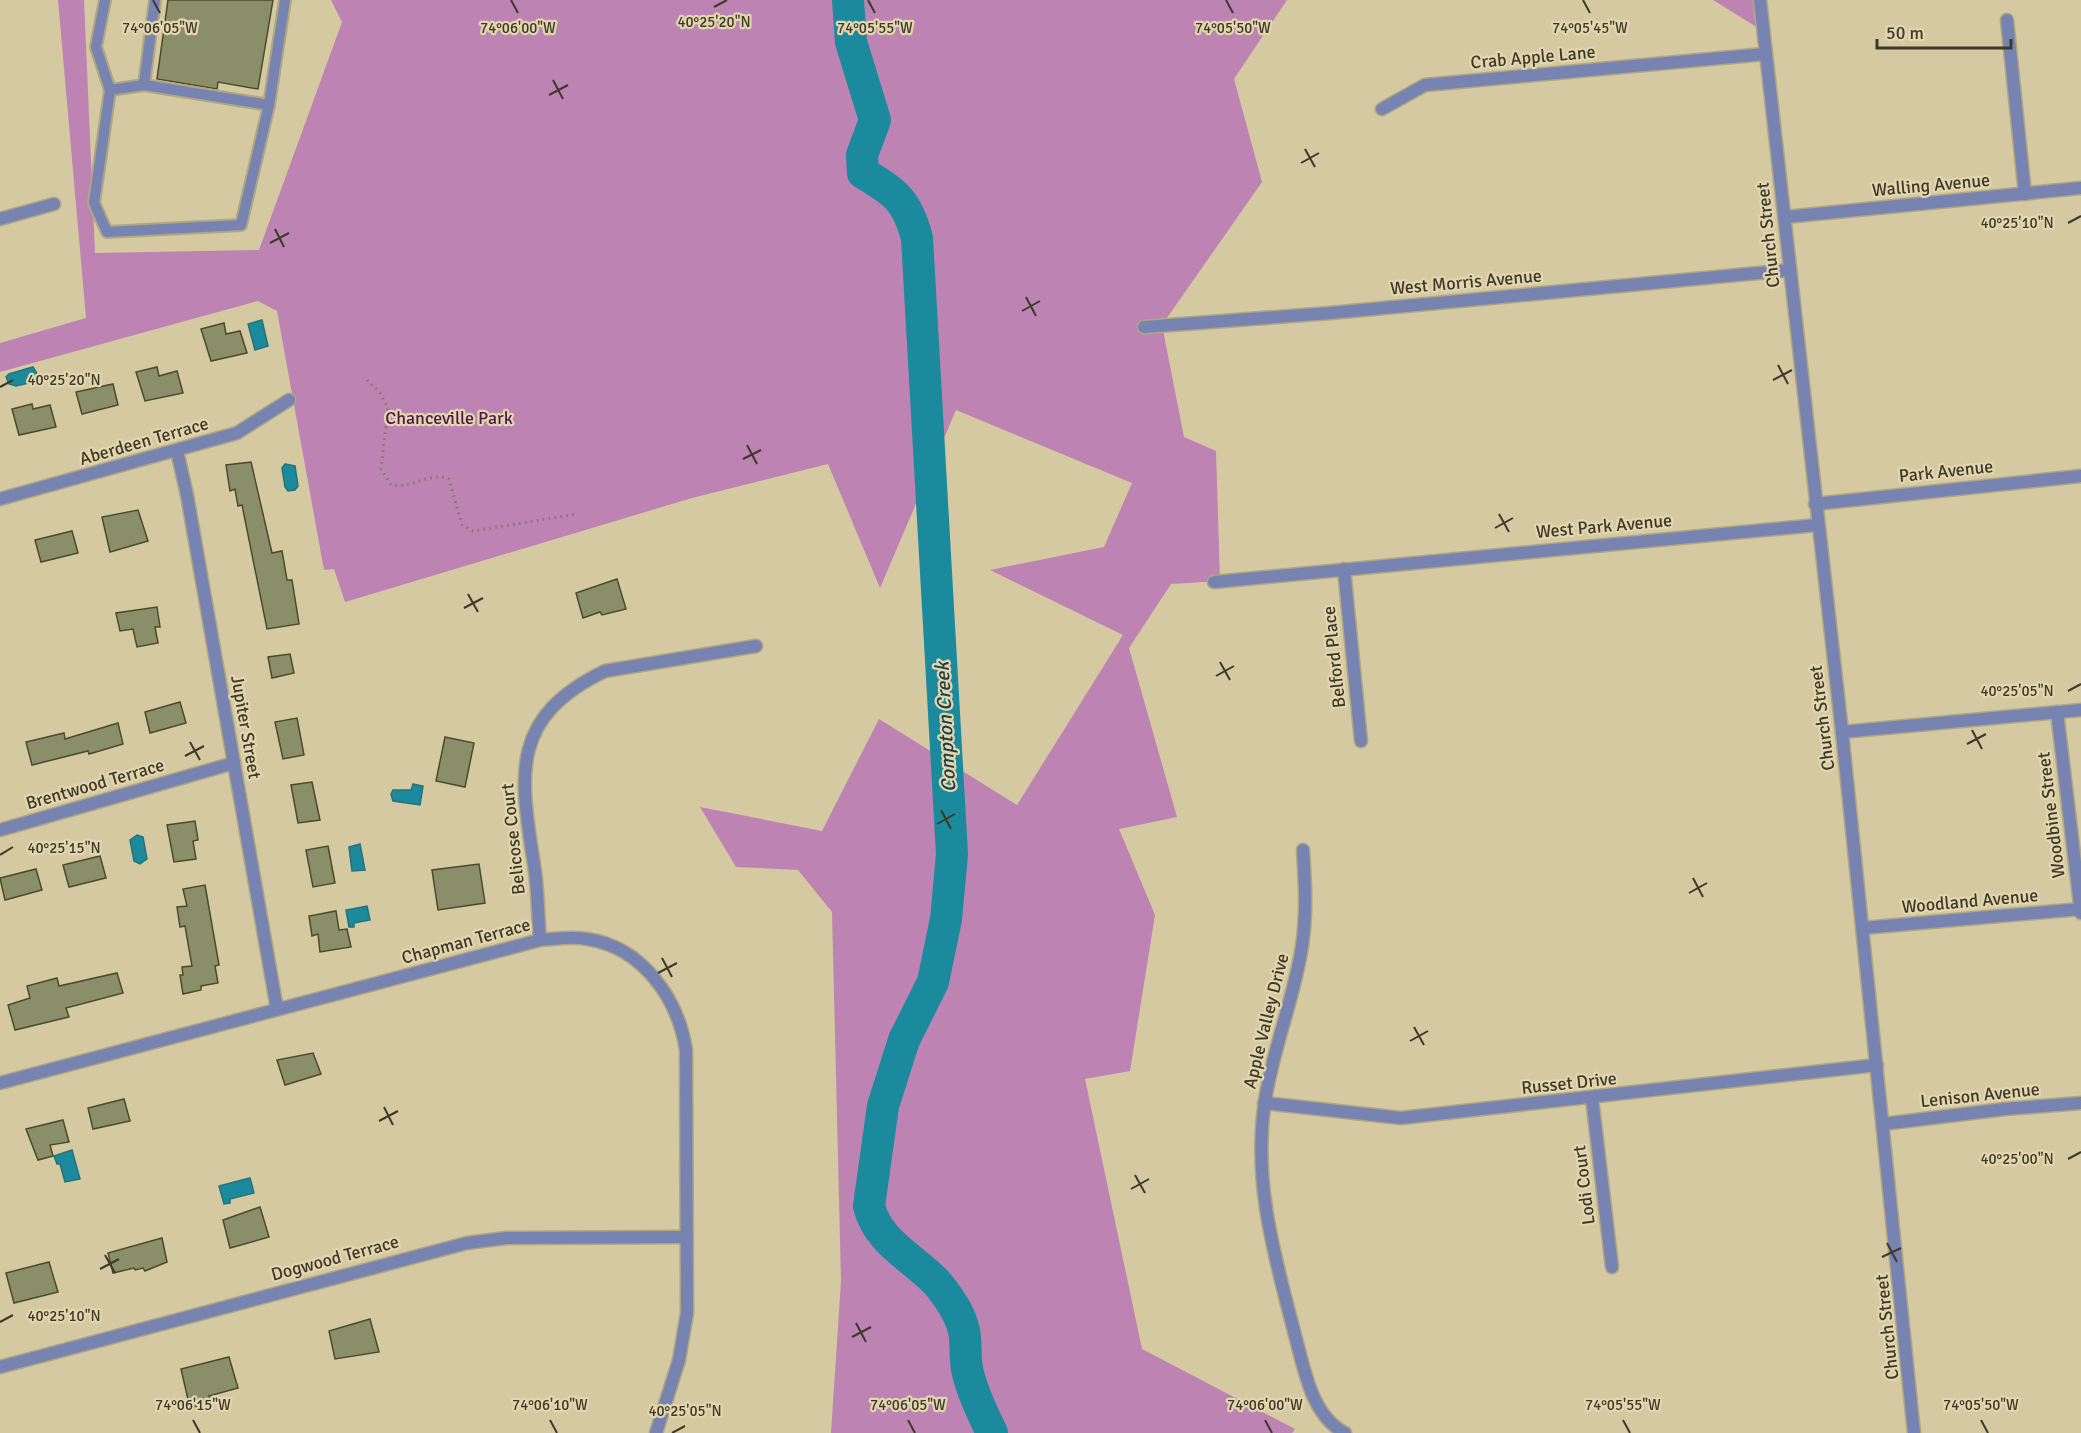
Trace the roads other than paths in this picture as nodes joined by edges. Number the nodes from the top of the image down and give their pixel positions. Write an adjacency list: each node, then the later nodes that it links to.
1 (105, 0): 8 (lane)
2 (155, 0): 7 (lane)
3 (285, 0): 9 (lane)
4 (1760, 0): 6 (street, Church Street)
5 (2007, 20): 12 (street)
6 (1765, 54): 10 (street, Crab Apple Lane); 14 (street, Church Street)
7 (144, 85): 8 (lane); 9 (lane)
8 (110, 90): 9 (lane)
9 (269, 105)
10 (1383, 109)
11 (2081, 188): 12 (street, Walling Avenue)
12 (2025, 194): 14 (street, Walling Avenue)
13 (54, 204): 15 (street)
14 (1785, 217): 16 (street, Church Street)
15 (0, 219)
16 (1790, 270): 17 (street, West Morris Avenue); 22 (street, Church Street)
17 (1144, 327)
18 (289, 400): 19 (street, Aberdeen Terrace)
19 (177, 451): 21 (street, Aberdeen Terrace); 31 (street, Jupiter Street)
20 (2081, 476): 22 (street, Park Avenue)
21 (0, 499)
22 (1815, 504): 23 (street, Church Street)
23 (1817, 525): 24 (street, West Park Avenue); 29 (street, Church Street)
24 (1344, 569): 25 (street, West Park Avenue); 30 (street, Belford Place)
25 (1214, 582)
26 (756, 646): 36 (street, Belicose Court)
27 (2081, 710): 28 (street)
28 (2057, 712): 29 (street); 34 (street, Woodbine Street)
29 (1842, 732): 35 (street, Church Street)
30 (1360, 741)
31 (234, 763): 32 (street, Brentwood Terrace); 37 (street, Jupiter Street)
32 (0, 830)
33 (1303, 850): 41 (street, Apple Valley Drive)
34 (2081, 910): 35 (street, Woodland Avenue)
35 (1863, 928): 38 (street, Church Street)
36 (540, 940): 37 (street, Chapman Terrace); 44 (street, Chapman Terrace)
37 (277, 1009): 39 (street, Chapman Terrace)
38 (1876, 1065): 40 (street, Russet Drive); 43 (street, Church Street)
39 (0, 1083)
40 (1592, 1098): 41 (street, Russet Drive); 45 (street, Lodi Court)
41 (1264, 1103): 48 (street, Apple Valley Drive)
42 (2081, 1103): 43 (street, Lenison Avenue)
43 (1883, 1124): 49 (street, Church Street)
44 (686, 1237): 46 (street, Dogwood Terrace); 47 (street, Chapman Terrace)
45 (1612, 1267)
46 (0, 1367)
47 (656, 1433)
48 (1344, 1433)
49 (1914, 1433)

